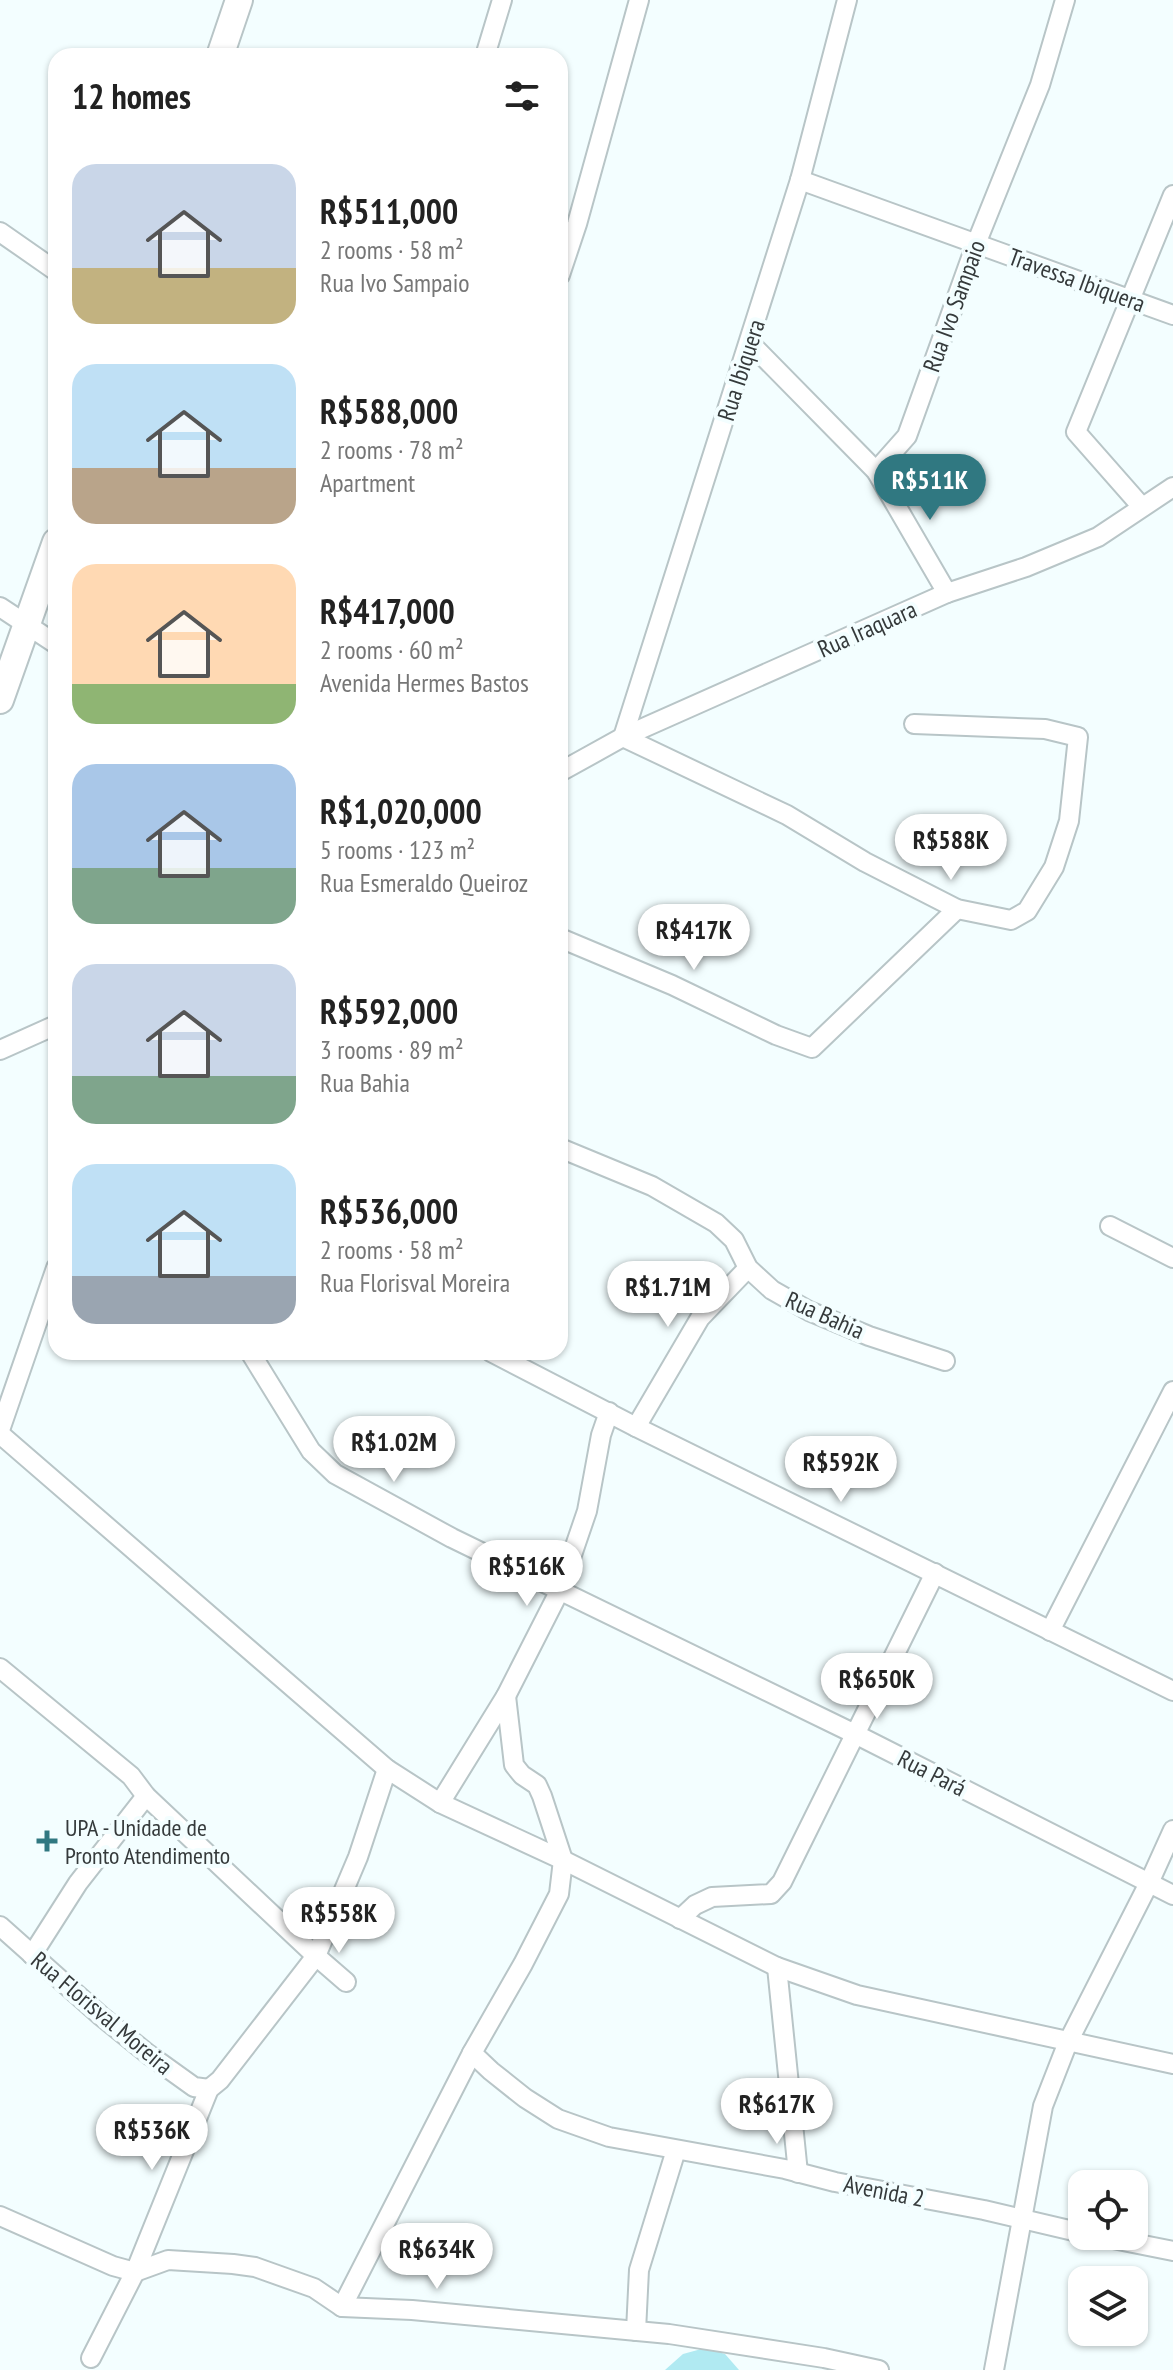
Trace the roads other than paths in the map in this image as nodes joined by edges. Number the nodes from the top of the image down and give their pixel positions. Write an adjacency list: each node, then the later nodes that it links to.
1 (239, 0): 6 (street)
2 (502, 0): 7 (street)
3 (639, 0): 12 (street)
4 (847, 0): 8 (street, Rua Ibiquera)
5 (1065, 0): 11 (street, Rua Ivo Sampaio)
6 (223, 48)
7 (487, 48)
8 (800, 180): 11 (street, Travessa Ibiquera); 16 (street, Rua Ibiquera)
9 (1173, 195): 14 (street)
10 (0, 232): 13 (street)
11 (976, 244): 14 (street, Travessa Ibiquera); 17 (street, Rua Ivo Sampaio)
12 (568, 251)
13 (48, 265)
14 (1131, 300): 15 (street, Travessa Ibiquera); 19 (street)
15 (1173, 315)
16 (750, 343): 17 (street); 27 (street, Rua Ibiquera)
17 (876, 471): 21 (street)
18 (1173, 487): 19 (street, Rua Iraquara)
19 (1142, 507): 21 (street, Rua Iraquara)
20 (48, 565): 23 (street)
21 (947, 593): 27 (street, Rua Iraquara)
22 (0, 607): 23 (street)
23 (27, 626): 24 (street); 25 (street)
24 (48, 639)
25 (0, 700)
26 (914, 724): 29 (street)
27 (623, 737): 28 (street, Rua Iraquara); 29 (street)
28 (568, 764)
29 (957, 909): 30 (street)
30 (568, 941)
31 (48, 1029): 32 (street)
32 (0, 1050)
33 (568, 1151): 36 (street, Rua Bahia)
34 (1110, 1226): 35 (street)
35 (1173, 1258)
36 (748, 1268): 40 (street, Rua Bahia); 43 (street)
37 (48, 1291): 44 (street)
38 (255, 1360): 46 (street, Rua Pará)
39 (507, 1360): 42 (street)
40 (945, 1361)
41 (1173, 1391): 47 (street)
42 (609, 1412): 43 (street); 46 (street)
43 (636, 1427): 45 (street)
44 (0, 1432): 52 (street)
45 (935, 1573): 47 (street); 51 (street)
46 (560, 1590): 50 (street); 51 (street, Rua Pará)
47 (1050, 1631): 49 (street)
48 (0, 1668): 53 (street)
49 (1173, 1691)
50 (506, 1696): 54 (street); 56 (street)
51 (855, 1734): 57 (street, Rua Pará); 59 (street)
52 (387, 1769): 54 (street); 62 (street)
53 (146, 1796): 61 (street); 62 (street)
54 (440, 1803): 56 (street)
55 (1173, 1830): 57 (street)
56 (563, 1860): 59 (street); 66 (street)
57 (1149, 1883): 58 (street, Rua Pará); 65 (street)
58 (1173, 1895)
59 (680, 1919): 63 (street)
60 (0, 1926): 61 (street, Rua Florisval Moreira)
61 (32, 1955): 68 (street, Rua Florisval Moreira)
62 (316, 1956): 64 (street); 68 (street)
63 (777, 1967): 65 (street); 70 (street)
64 (346, 1982)
65 (1068, 2042): 67 (street); 72 (street)
66 (472, 2053): 69 (street, Avenida 2); 77 (street)
67 (1173, 2064)
68 (209, 2089): 76 (street)
69 (676, 2150): 70 (street, Avenida 2); 78 (street)
70 (798, 2173): 72 (street, Avenida 2)
71 (0, 2216): 76 (street)
72 (1023, 2221): 73 (street, Avenida 2); 81 (street)
73 (1068, 2230)
74 (1148, 2246): 75 (street)
75 (1173, 2251)
76 (135, 2272): 77 (street); 79 (street)
77 (342, 2307): 78 (street)
78 (636, 2331): 80 (street)
79 (91, 2358)
80 (879, 2370)
81 (994, 2370)

